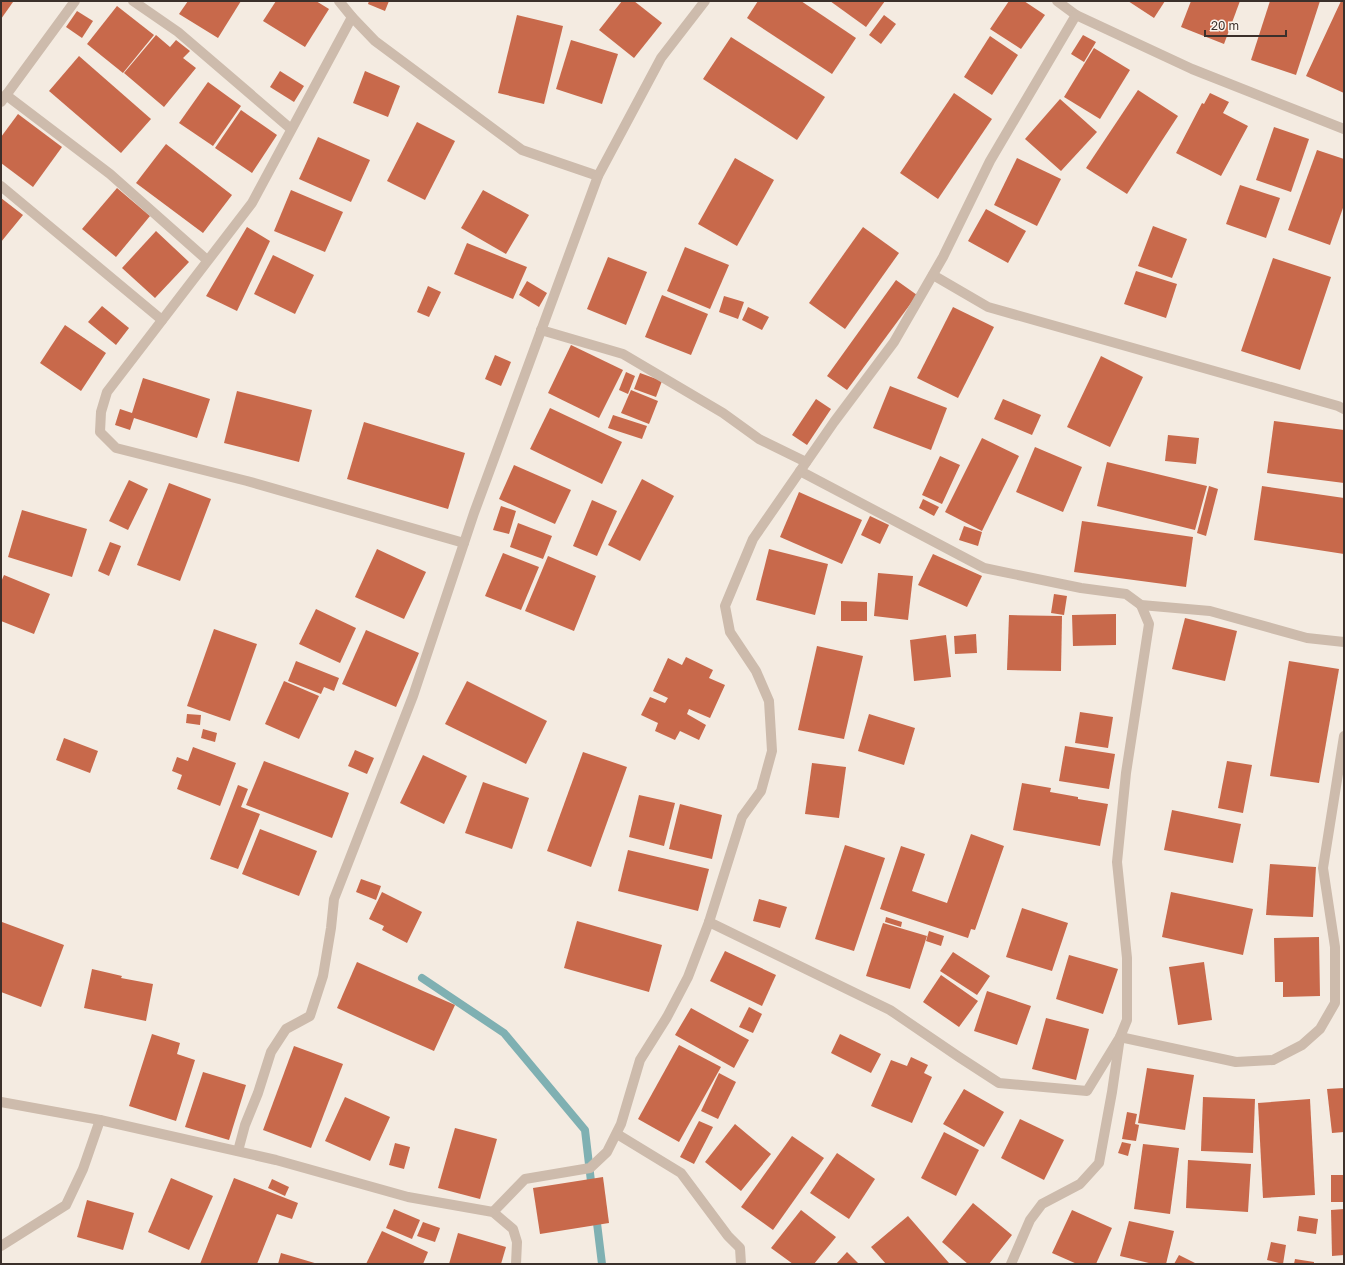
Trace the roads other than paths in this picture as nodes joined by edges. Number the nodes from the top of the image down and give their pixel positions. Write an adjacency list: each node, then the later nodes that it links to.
1 (75, 1): 8 (street)
2 (133, 1): 9 (street)
3 (339, 1): 7 (street)
4 (705, 1): 11 (street)
5 (1057, 1): 6 (street)
6 (1076, 15): 10 (street); 14 (street)
7 (352, 17): 9 (street); 11 (street)
8 (3, 99): 13 (street)
9 (291, 129): 13 (street)
10 (1344, 129)
11 (598, 176): 16 (street)
12 (1, 186): 15 (street)
13 (207, 260): 15 (street)
14 (933, 275): 17 (street); 18 (street)
15 (162, 320): 20 (street)
16 (540, 330): 18 (street); 20 (street)
17 (1344, 409)
18 (806, 462): 19 (street)
19 (800, 471): 21 (street); 24 (street)
20 (464, 543): 30 (street)
21 (1141, 605): 22 (street); 26 (street)
22 (1344, 642)
23 (1344, 736): 25 (street)
24 (709, 922): 26 (street); 29 (street)
25 (1339, 947): 26 (street)
26 (1120, 1037): 35 (street)
27 (1, 1102): 28 (street)
28 (100, 1120): 30 (street); 32 (street)
29 (617, 1134): 31 (street); 34 (street)
30 (238, 1151): 31 (street)
31 (493, 1212): 33 (street)
32 (1, 1246)
33 (516, 1264)
34 (741, 1264)
35 (1011, 1264)

